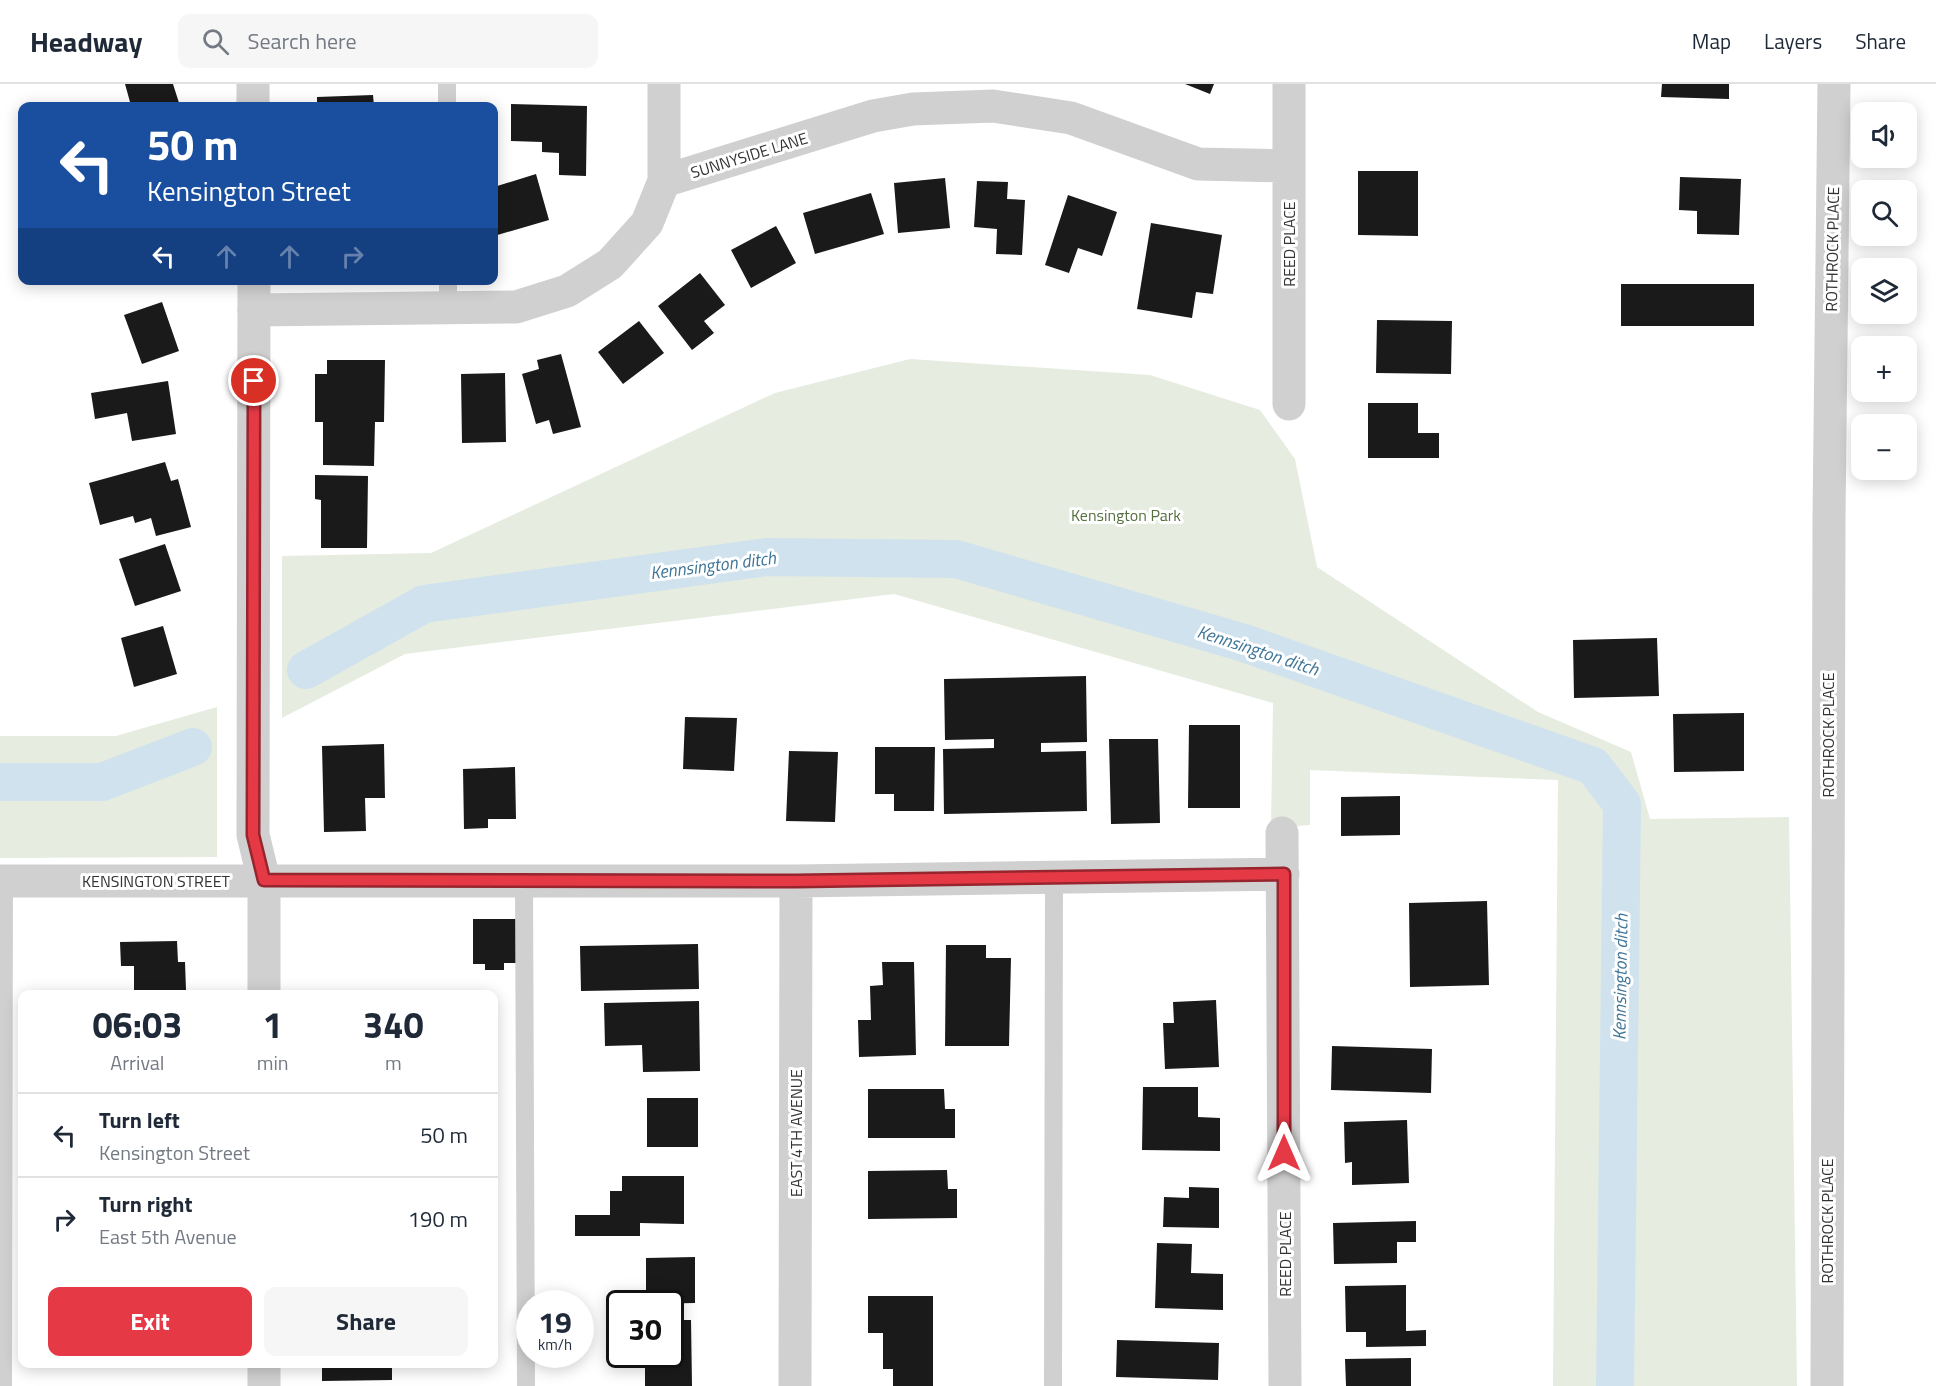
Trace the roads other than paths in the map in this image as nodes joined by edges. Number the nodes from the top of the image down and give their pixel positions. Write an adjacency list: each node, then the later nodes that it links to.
1 (253, 84): 6 (street)
2 (447, 84): 7 (lane)
3 (664, 84): 9 (street)
4 (1289, 84): 8 (street, REED PLACE)
5 (1834, 84): 28 (street, ROTHROCK PLACE)
6 (253, 102)
7 (447, 102)
8 (1289, 166): 9 (street, SUNNYSIDE LANE); 12 (street, REED PLACE)
9 (664, 181): 10 (street)
10 (448, 294): 11 (street)
11 (254, 295): 16 (street)
12 (1289, 404)
13 (1282, 833): 14 (street, REED PLACE)
14 (1284, 874): 15 (street, KENSINGTON STREET); 27 (street, REED PLACE)
15 (1054, 877): 19 (street, KENSINGTON STREET); 26 (lane)
16 (264, 880): 17 (street, KENSINGTON STREET); 18 (street, KENSINGTON STREET); 20 (street)
17 (524, 880): 19 (street, KENSINGTON STREET); 24 (lane)
18 (2, 881): 22 (lane)
19 (796, 881): 25 (street, EAST 4TH AVENUE)
20 (264, 990)
21 (264, 1368): 23 (street)
22 (3, 1386)
23 (264, 1386)
24 (526, 1386)
25 (795, 1386)
26 (1053, 1386)
27 (1285, 1386)
28 (1827, 1386)

